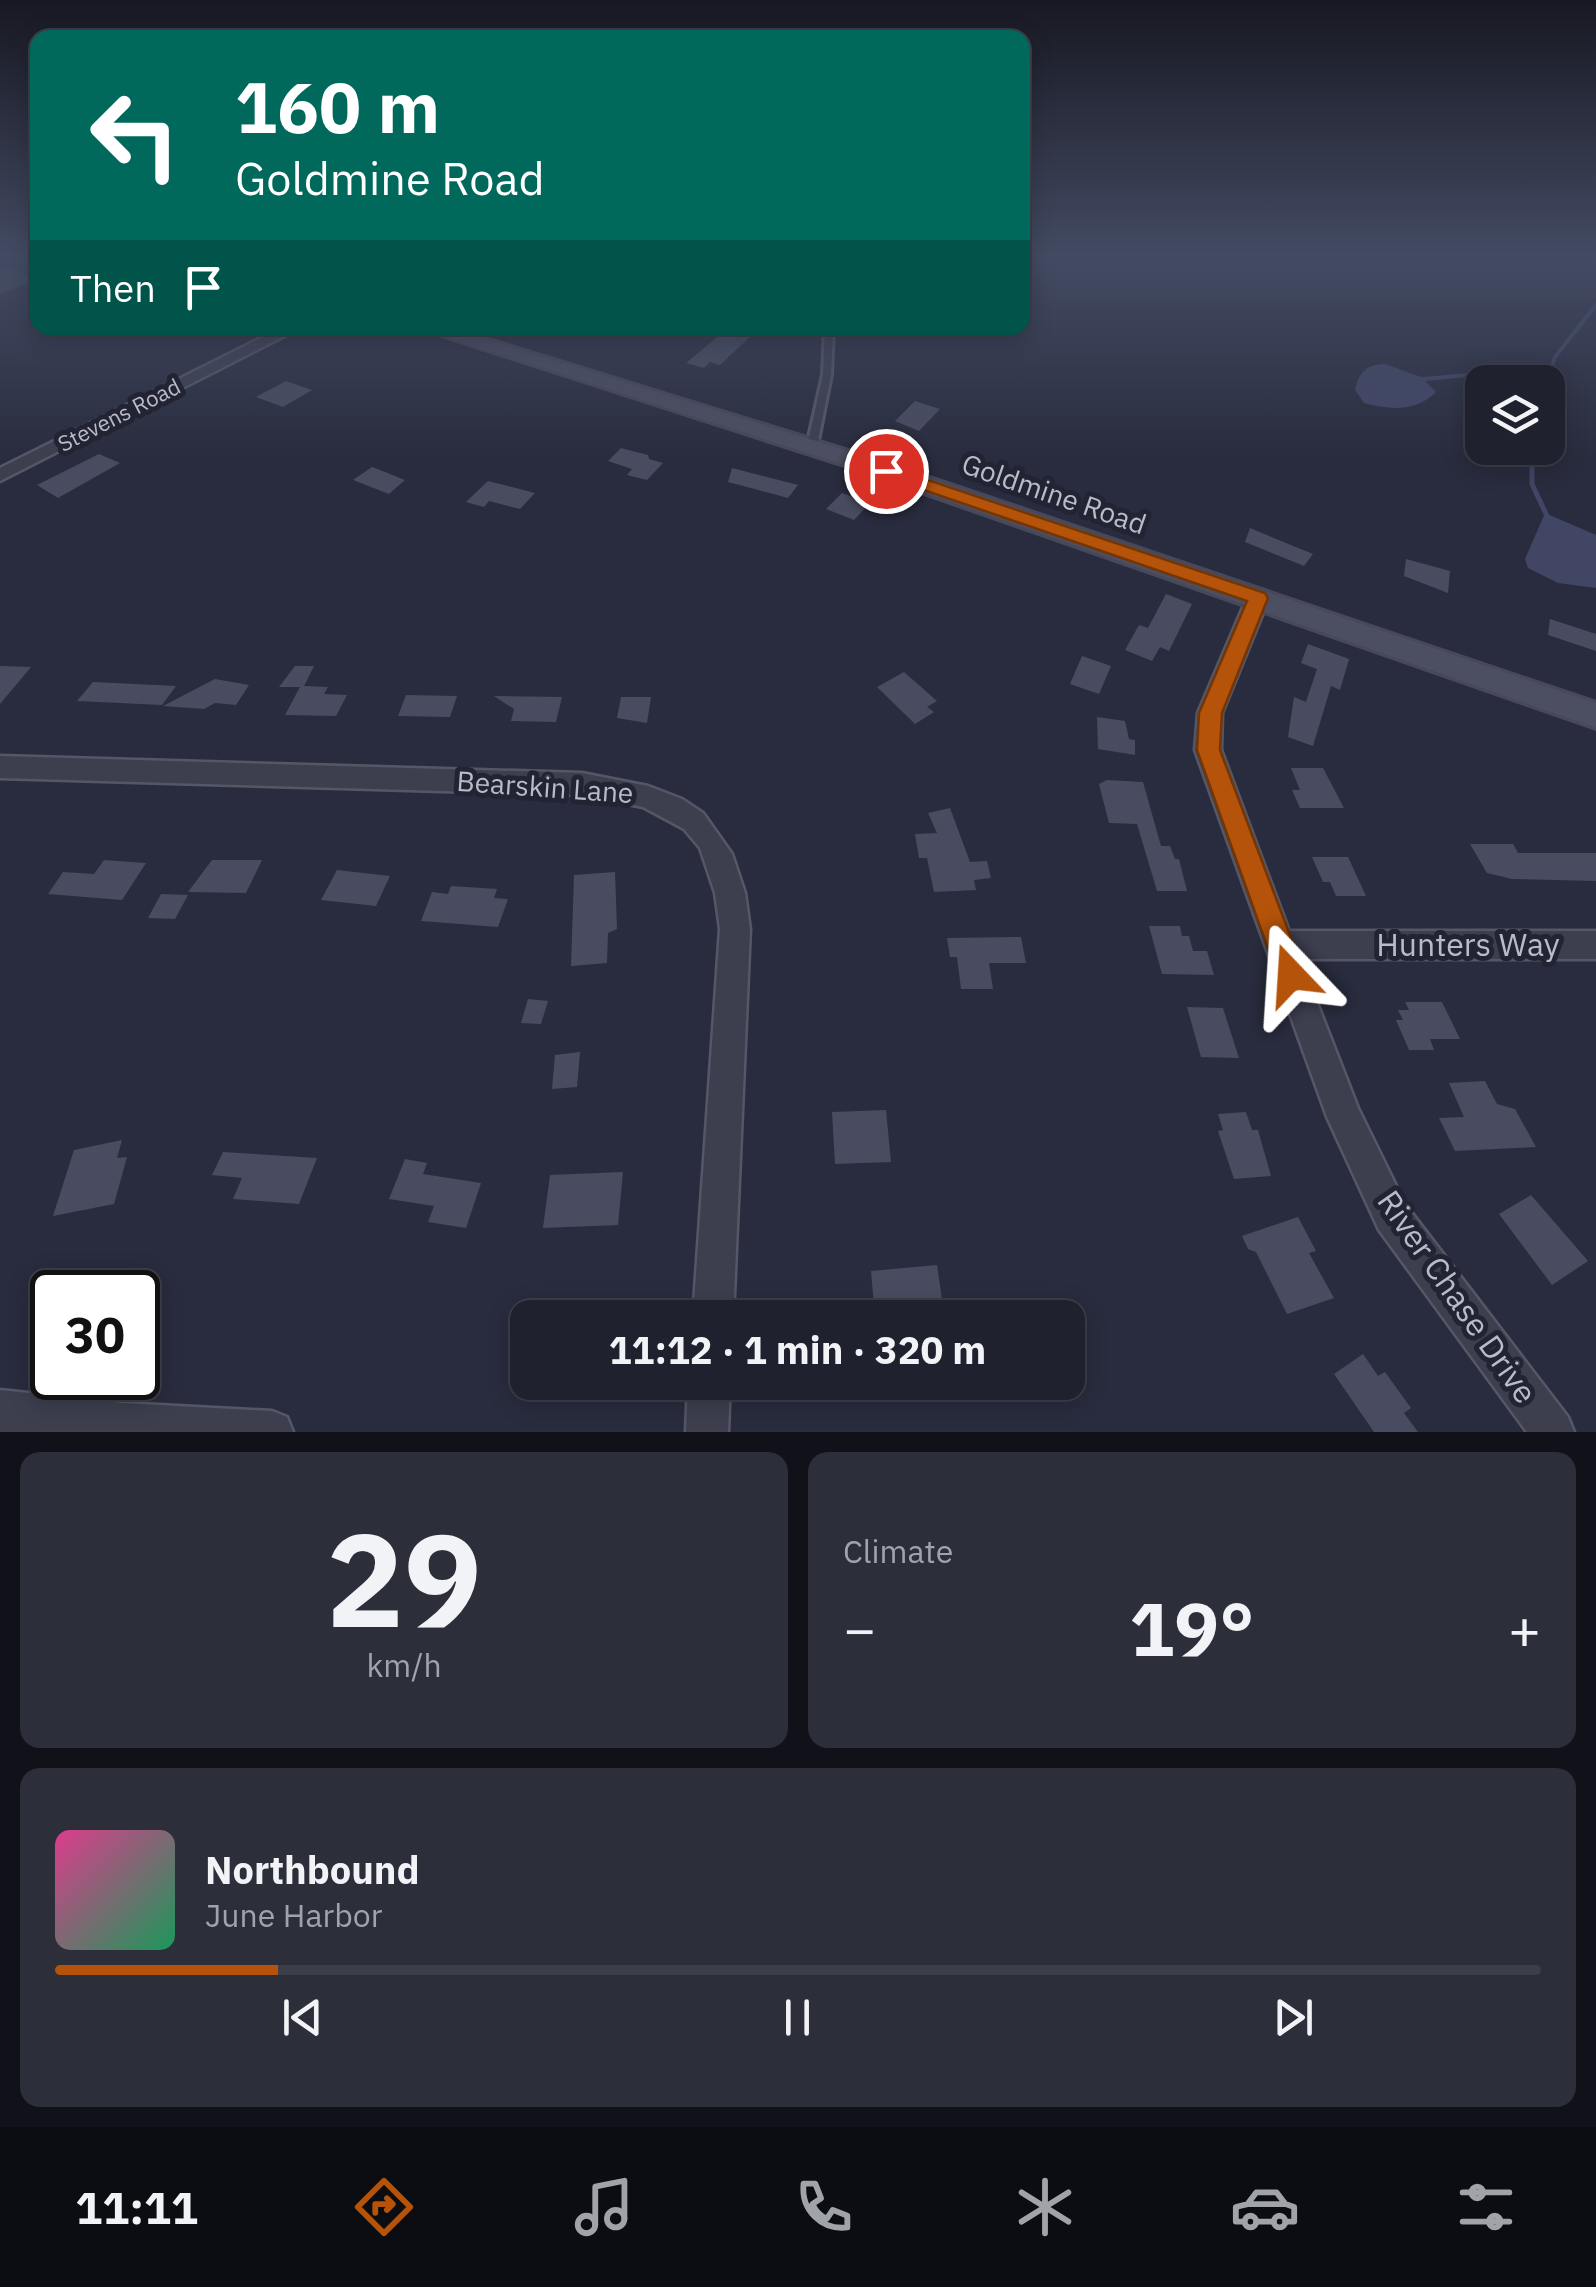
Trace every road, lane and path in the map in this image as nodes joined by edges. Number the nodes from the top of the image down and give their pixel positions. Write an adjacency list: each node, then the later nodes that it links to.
1 (278, 335): 5 (street, Stevens Road)
2 (453, 335): 4 (main road, Goldmine Road)
3 (829, 335): 4 (lane)
4 (812, 446): 6 (main road, Goldmine Road)
5 (0, 475)
6 (1258, 598): 7 (main road, Goldmine Road); 9 (street, River Chase Drive)
7 (1596, 716)
8 (0, 767): 11 (street, Bearskin Lane)
9 (1281, 945): 10 (street, Hunters Way); 16 (street, River Chase Drive)
10 (1596, 945)
11 (714, 1300)
12 (709, 1400): 15 (street)
13 (0, 1411): 14 (street)
14 (272, 1432)
15 (706, 1432)
16 (1553, 1432)

